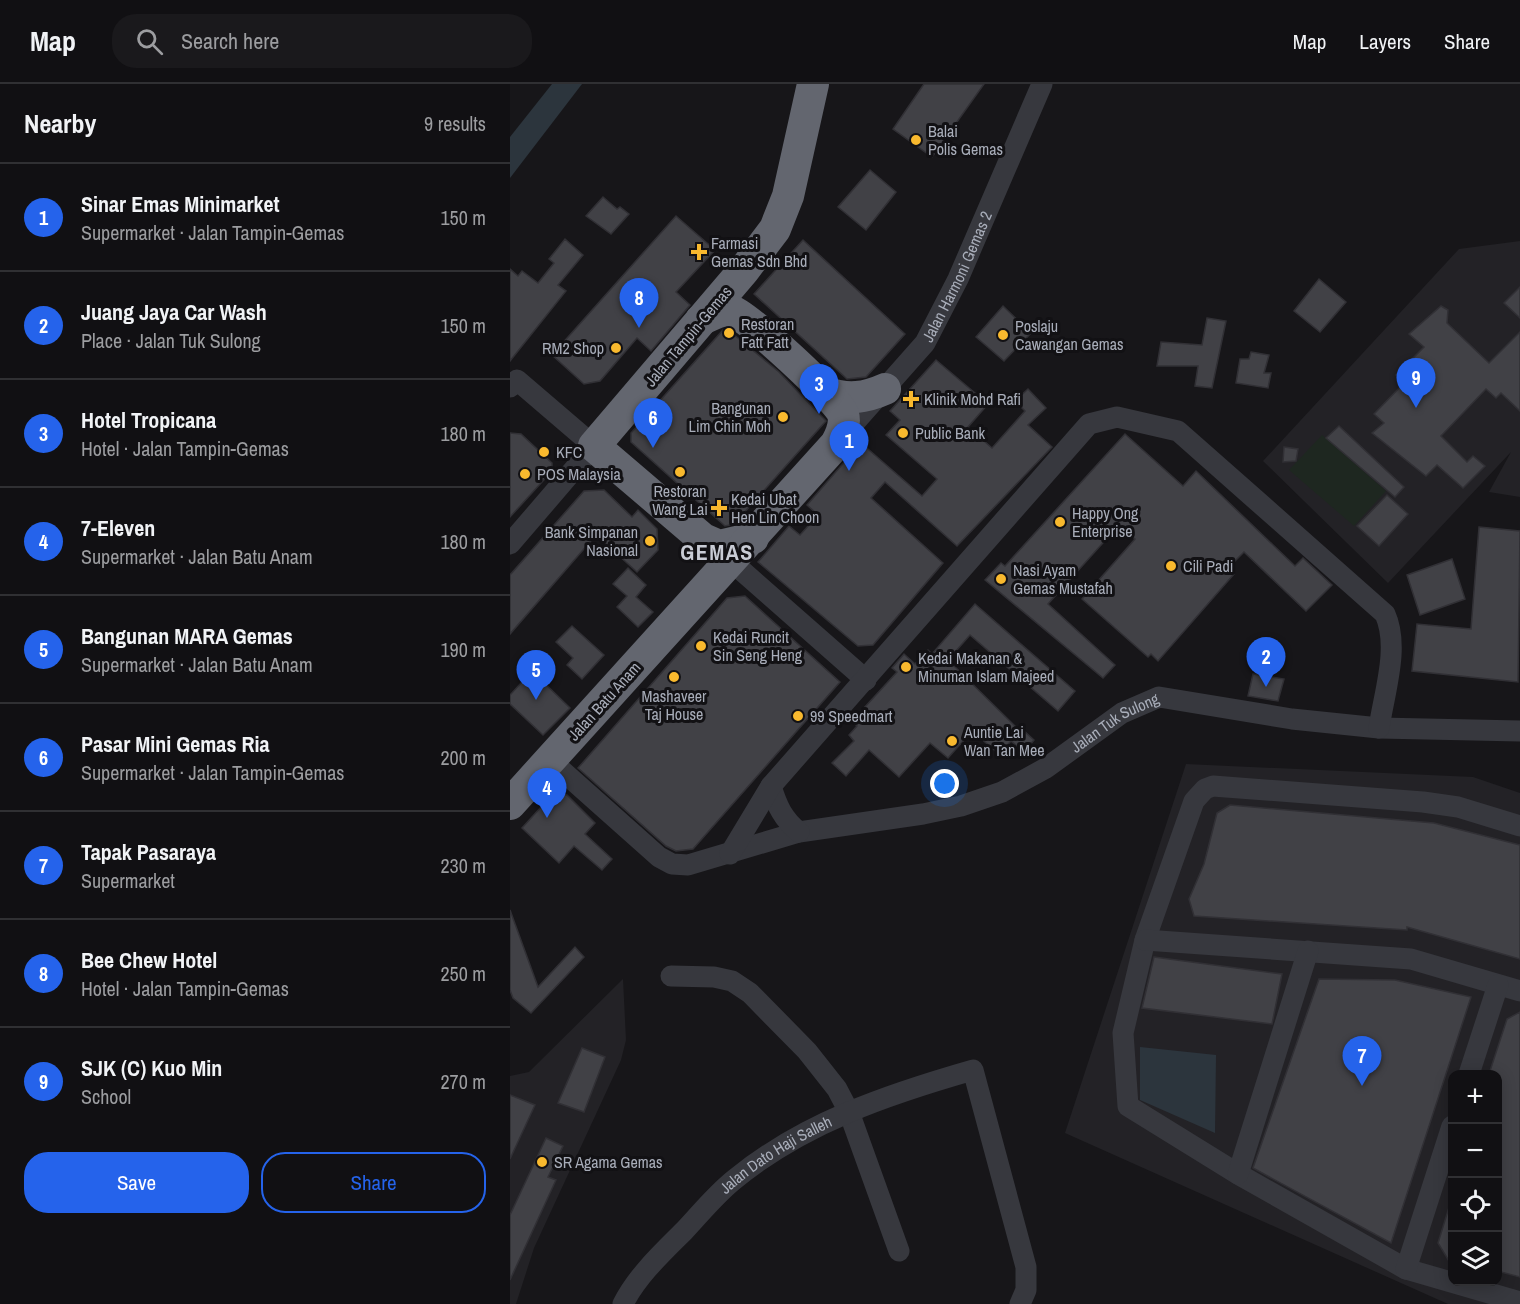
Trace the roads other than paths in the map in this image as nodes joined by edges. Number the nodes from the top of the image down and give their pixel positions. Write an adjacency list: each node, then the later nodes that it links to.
1 (813, 84): 3 (highway, Jalan Tampin-Gemas)
2 (1042, 84): 7 (street, Jalan Harmoni Gemas 2)
3 (744, 270): 4 (highway); 5 (highway, Jalan Tampin-Gemas)
4 (742, 315): 5 (highway); 8 (highway, Jalan Tampin-Gemas)
5 (701, 320): 10 (highway, Jalan Tampin-Gemas)
6 (513, 384): 10 (street)
7 (885, 389): 8 (highway); 9 (street, Jalan Harmoni Gemas 2)
8 (827, 393): 9 (highway, Jalan Tampin-Gemas)
9 (836, 444): 11 (highway)
10 (594, 446): 12 (highway); 13 (street)
11 (753, 538): 12 (highway); 14 (highway)
12 (703, 539): 15 (highway)
13 (510, 544)
14 (732, 562): 15 (highway); 16 (street)
15 (697, 599): 19 (highway, Jalan Batu Anam)
16 (866, 680): 17 (street); 20 (street)
17 (1379, 728): 18 (street, Jalan Tuk Sulong); 23 (street, Jalan Tuk Sulong)
18 (1520, 731)
19 (550, 760): 21 (highway, Jalan Batu Anam); 24 (street, Jalan Tuk Sulong)
20 (771, 786): 23 (street); 24 (street)
21 (510, 804)
22 (1520, 826): 25 (street)
23 (800, 832): 24 (street, Jalan Tuk Sulong)
24 (730, 854)
25 (1145, 940): 26 (street); 33 (street)
26 (1308, 951): 28 (street); 33 (street)
27 (671, 976): 31 (street)
28 (1498, 985): 29 (street); 30 (street)
29 (1520, 991)
30 (1470, 1070)
31 (849, 1112): 34 (street); 37 (street, Jalan Dato Haji Salleh); 38 (street, Jalan Dato Haji Salleh)
32 (1448, 1138): 35 (street)
33 (1238, 1174): 35 (street)
34 (899, 1251)
35 (1406, 1269): 36 (street)
36 (1520, 1302)
37 (623, 1304)
38 (1020, 1304)

